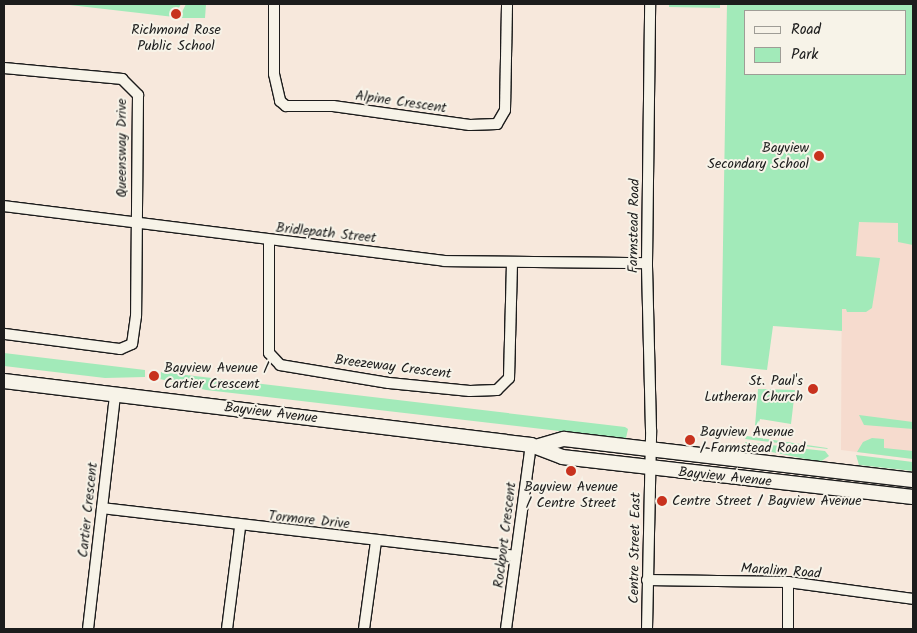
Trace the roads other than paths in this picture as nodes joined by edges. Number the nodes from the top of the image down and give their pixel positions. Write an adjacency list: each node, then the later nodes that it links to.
1 (274, 4): 2 (street, Alpine Crescent)
2 (507, 4)
3 (650, 4): 9 (street, Farmstead Road)
4 (4, 68): 6 (street, Queensway Drive)
5 (4, 206): 6 (street, Bridlepath Street)
6 (135, 223): 7 (street, Bridlepath Street); 10 (street, Queensway Drive)
7 (269, 241): 8 (street, Bridlepath Street); 8 (street, Breezeway Crescent)
8 (512, 262): 9 (street, Bridlepath Street)
9 (647, 263): 14 (street, Farmstead Road)
10 (4, 334)
11 (4, 381): 12 (main road, Bayview Avenue)
12 (115, 394): 13 (main road, Bayview Avenue); 18 (street, Cartier Crescent)
13 (535, 445): 14 (main road, Bayview Avenue); 15 (main road, Bayview Avenue); 21 (street, Rockport Crescent)
14 (650, 449): 15 (street, Farmstead Road); 16 (main road, Bayview Avenue)
15 (650, 468): 17 (main road, Bayview Avenue); 22 (street, Centre Street East)
16 (913, 480)
17 (913, 497)
18 (102, 508): 19 (street, Tormore Drive); 25 (street, Cartier Crescent)
19 (240, 527): 20 (street, Tormore Drive); 26 (street)
20 (376, 541): 21 (street, Tormore Drive); 27 (street)
21 (514, 556): 28 (street, Rockport Crescent)
22 (647, 580): 23 (street, Maralim Road); 29 (street, Centre Street East)
23 (788, 582): 24 (street, Maralim Road); 30 (street)
24 (913, 599)
25 (88, 629)
26 (227, 629)
27 (364, 629)
28 (506, 629)
29 (647, 629)
30 (788, 629)

